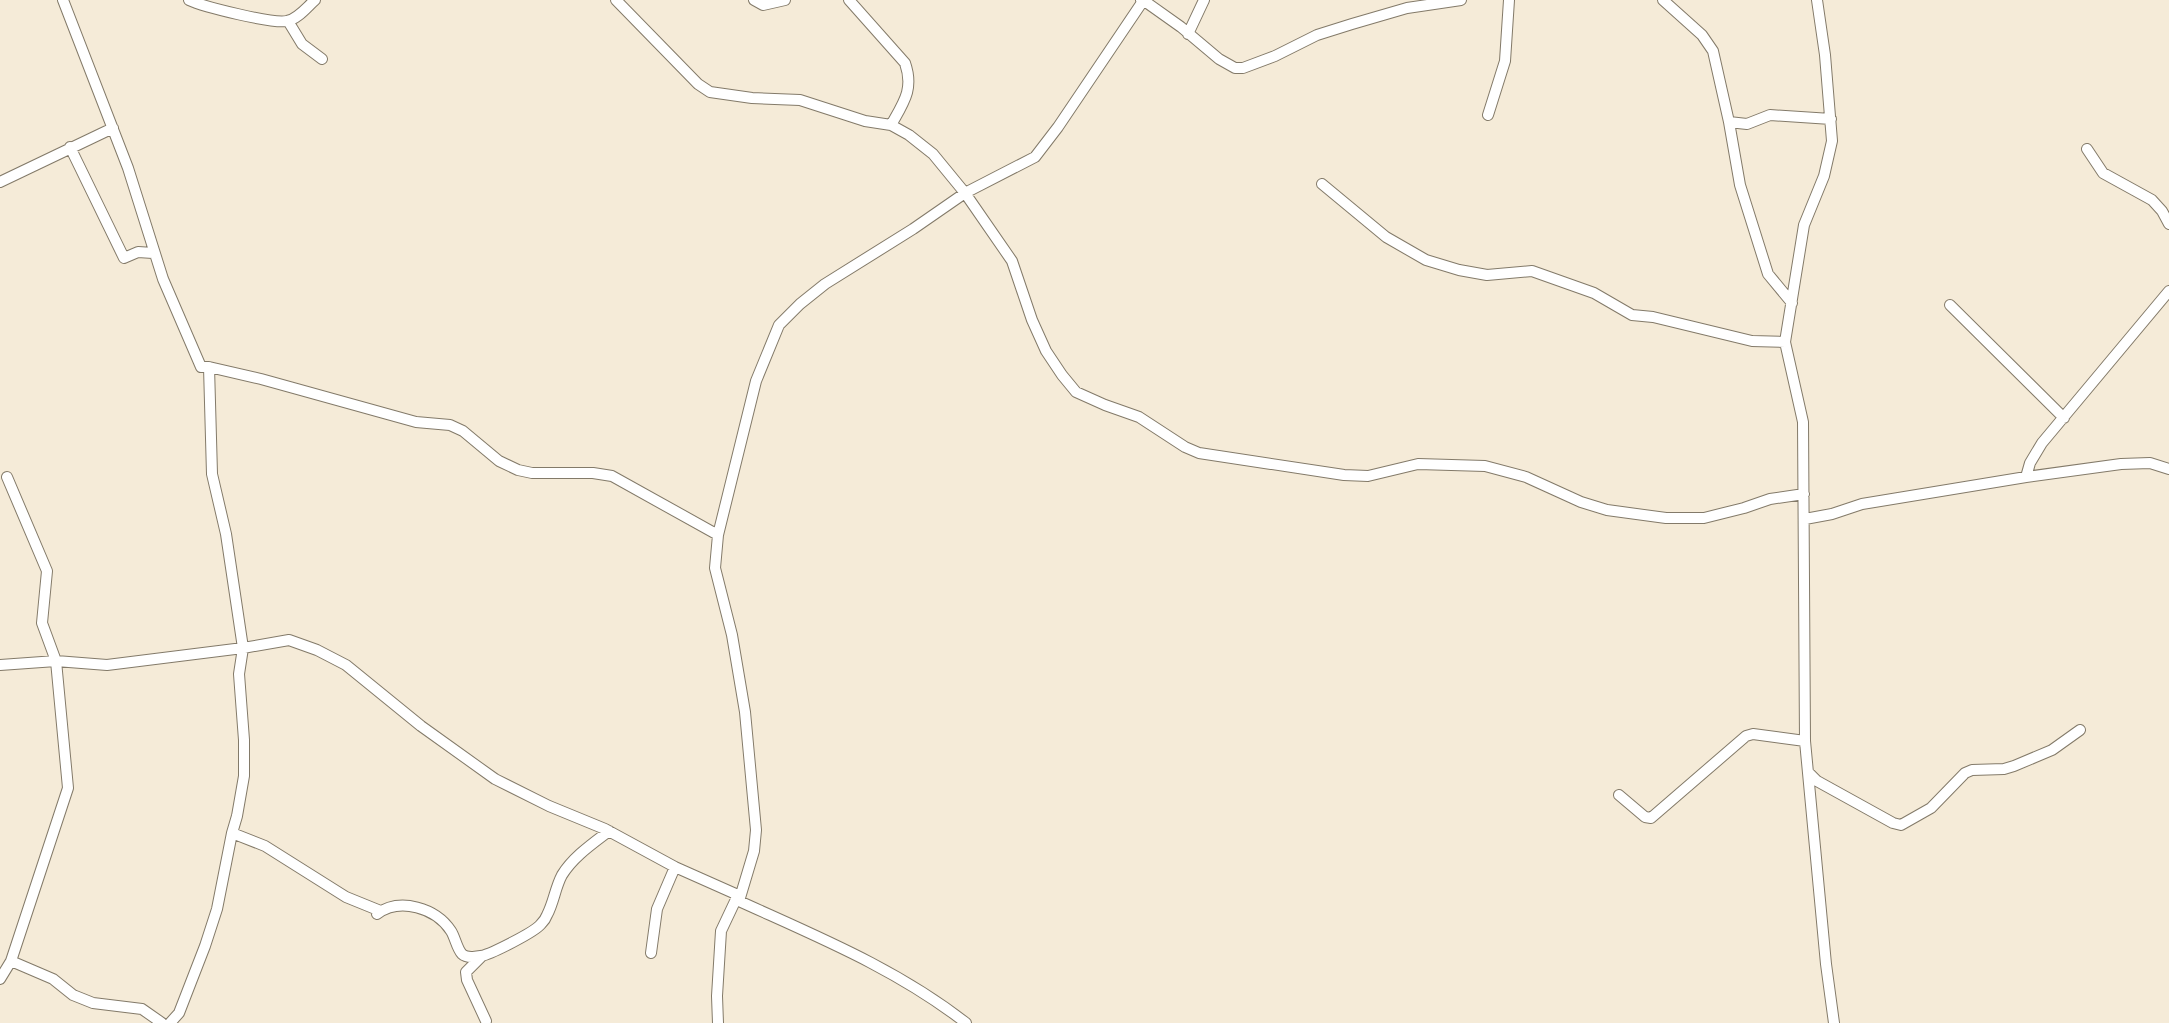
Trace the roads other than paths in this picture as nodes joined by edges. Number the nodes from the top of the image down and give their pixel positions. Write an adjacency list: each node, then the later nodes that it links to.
1 (62, 0): 23 (street)
2 (189, 0): 16 (street)
3 (314, 0): 15 (street)
4 (322, 0): 15 (street)
5 (616, 0): 22 (street)
6 (754, 0): 7 (street)
7 (785, 0)
8 (848, 0): 22 (street)
9 (1142, 0): 17 (street); 28 (street)
10 (1204, 0): 17 (street)
11 (1461, 0): 17 (street)
12 (1509, 0): 19 (street)
13 (1663, 0): 21 (street)
14 (1817, 0): 20 (street)
15 (306, 7): 16 (street)
16 (288, 21): 18 (street)
17 (1188, 34)
18 (322, 59)
19 (1488, 115)
20 (1831, 119): 21 (street); 32 (street)
21 (1729, 122): 32 (street)
22 (891, 125): 28 (street)
23 (113, 128): 24 (street); 30 (street)
24 (70, 147): 26 (street); 30 (street)
25 (2087, 149): 29 (street)
26 (0, 182)
27 (1322, 184): 34 (street)
28 (965, 193): 40 (street); 42 (street)
29 (2169, 224)
30 (153, 253): 35 (street)
31 (2169, 291): 36 (street)
32 (1792, 303): 34 (street)
33 (1950, 305): 36 (street)
34 (1786, 342): 40 (street)
35 (209, 367): 42 (street); 43 (street)
36 (2064, 418): 39 (street)
37 (2169, 469): 39 (street)
38 (7, 477): 44 (street)
39 (2026, 477): 41 (street)
40 (1804, 494): 41 (street)
41 (1805, 518): 47 (street)
42 (718, 535): 53 (street)
43 (243, 648): 44 (street); 50 (street); 51 (street)
44 (56, 661): 45 (street); 56 (street)
45 (0, 666)
46 (2080, 730): 48 (street)
47 (1805, 741): 48 (street); 49 (street)
48 (1809, 773): 63 (street)
49 (1619, 795)
50 (609, 831): 52 (street); 55 (street)
51 (232, 833): 55 (street); 60 (street)
52 (675, 867): 53 (street); 54 (street)
53 (738, 898): 61 (street); 62 (street)
54 (651, 953)
55 (482, 956): 58 (street)
56 (11, 960): 57 (street); 59 (street)
57 (0, 979)
58 (486, 1020)
59 (162, 1023)
60 (170, 1023)
61 (718, 1023)
62 (966, 1023)
63 (1834, 1023)

